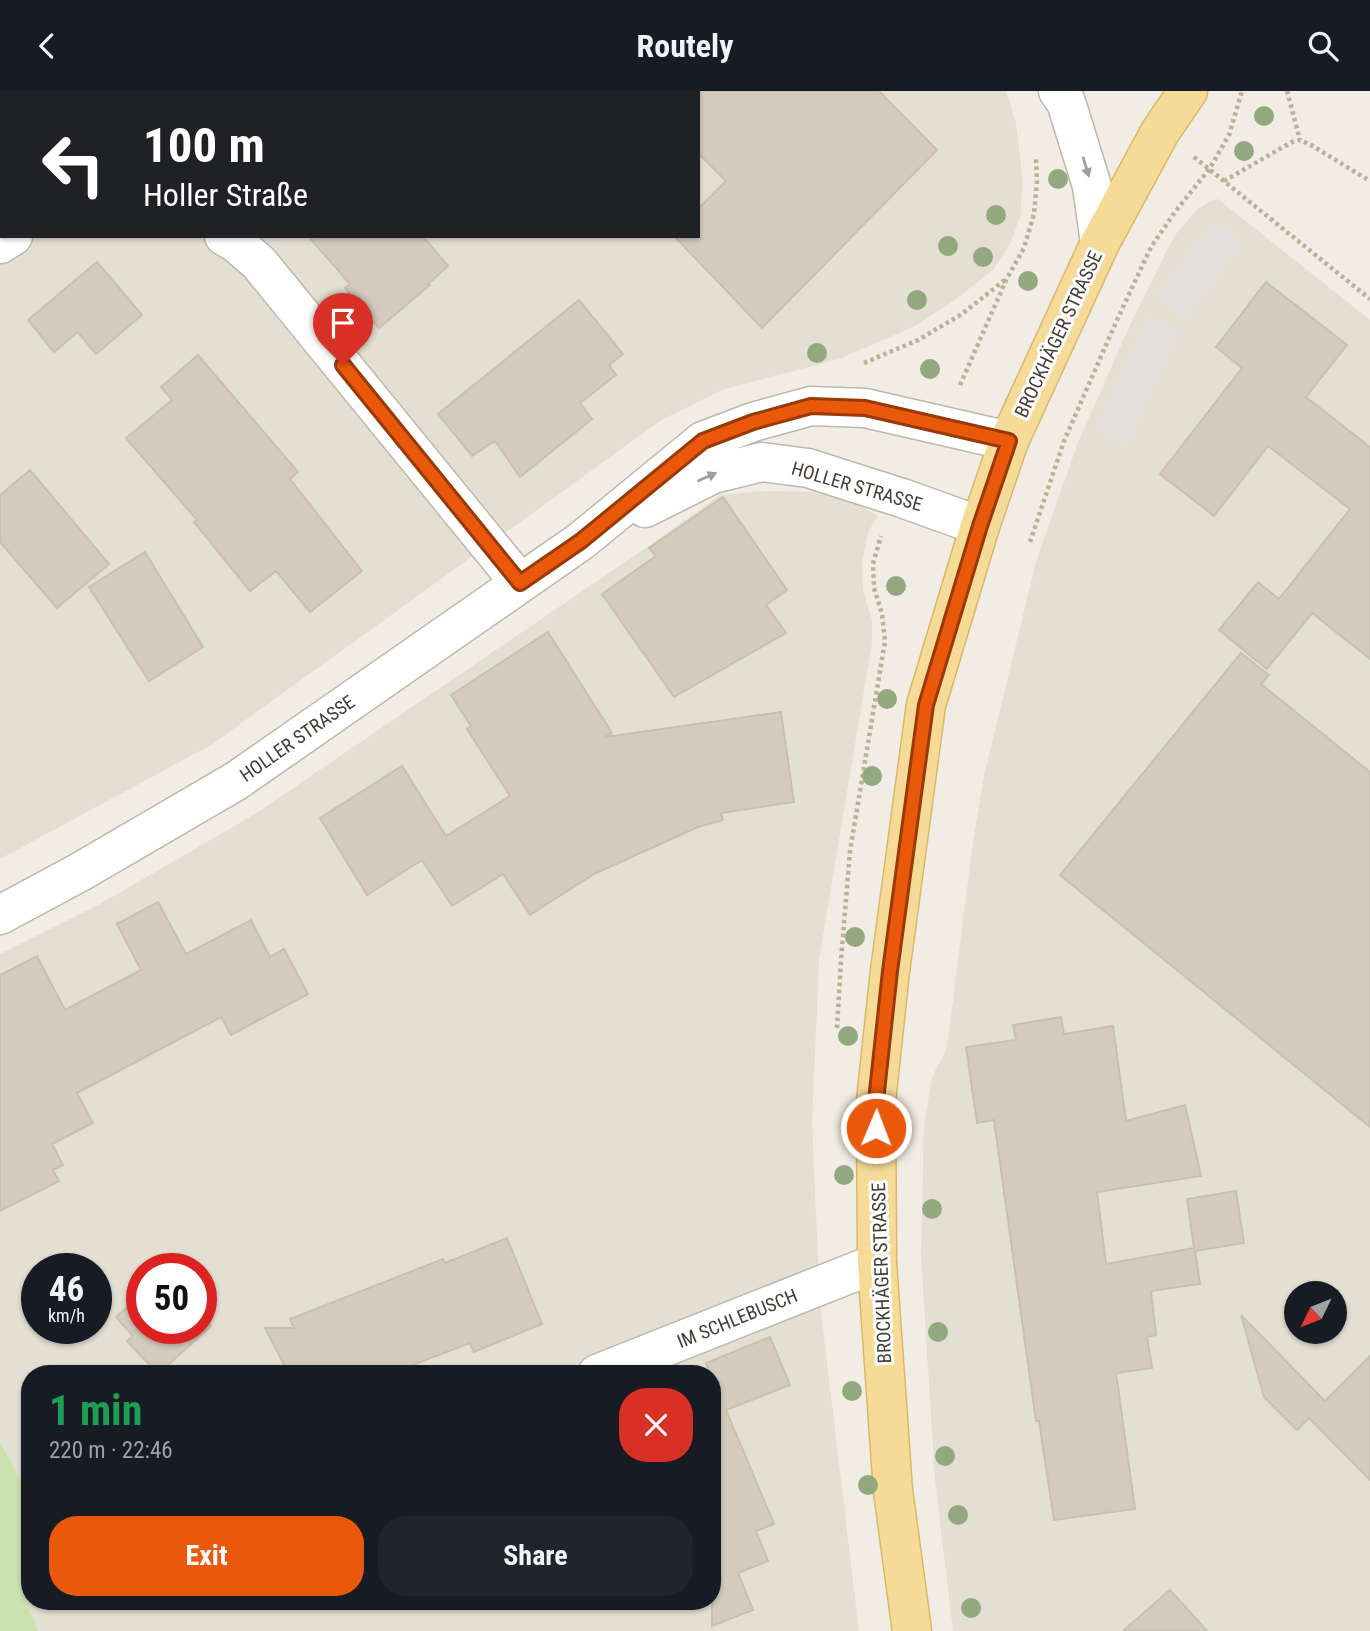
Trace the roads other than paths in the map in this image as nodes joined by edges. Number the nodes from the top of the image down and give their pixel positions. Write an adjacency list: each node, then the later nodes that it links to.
1 (1058, 91): 4 (street, one-way to 4)
2 (1188, 91): 4 (main road, BROCKHÄGER STRASSE)
3 (227, 238): 8 (street)
4 (1100, 243): 5 (main road, BROCKHÄGER STRASSE)
5 (1009, 441): 6 (main road, BROCKHÄGER STRASSE); 7 (street, HOLLER STRASSE)
6 (980, 526): 7 (street, HOLLER STRASSE, one-way to 6); 10 (main road, BROCKHÄGER STRASSE)
7 (581, 541): 8 (street, HOLLER STRASSE)
8 (520, 583): 9 (street, HOLLER STRASSE)
9 (0, 915)
10 (877, 1263): 11 (street, IM SCHLEBUSCH); 12 (main road, BROCKHÄGER STRASSE)
11 (620, 1365)
12 (912, 1631)

